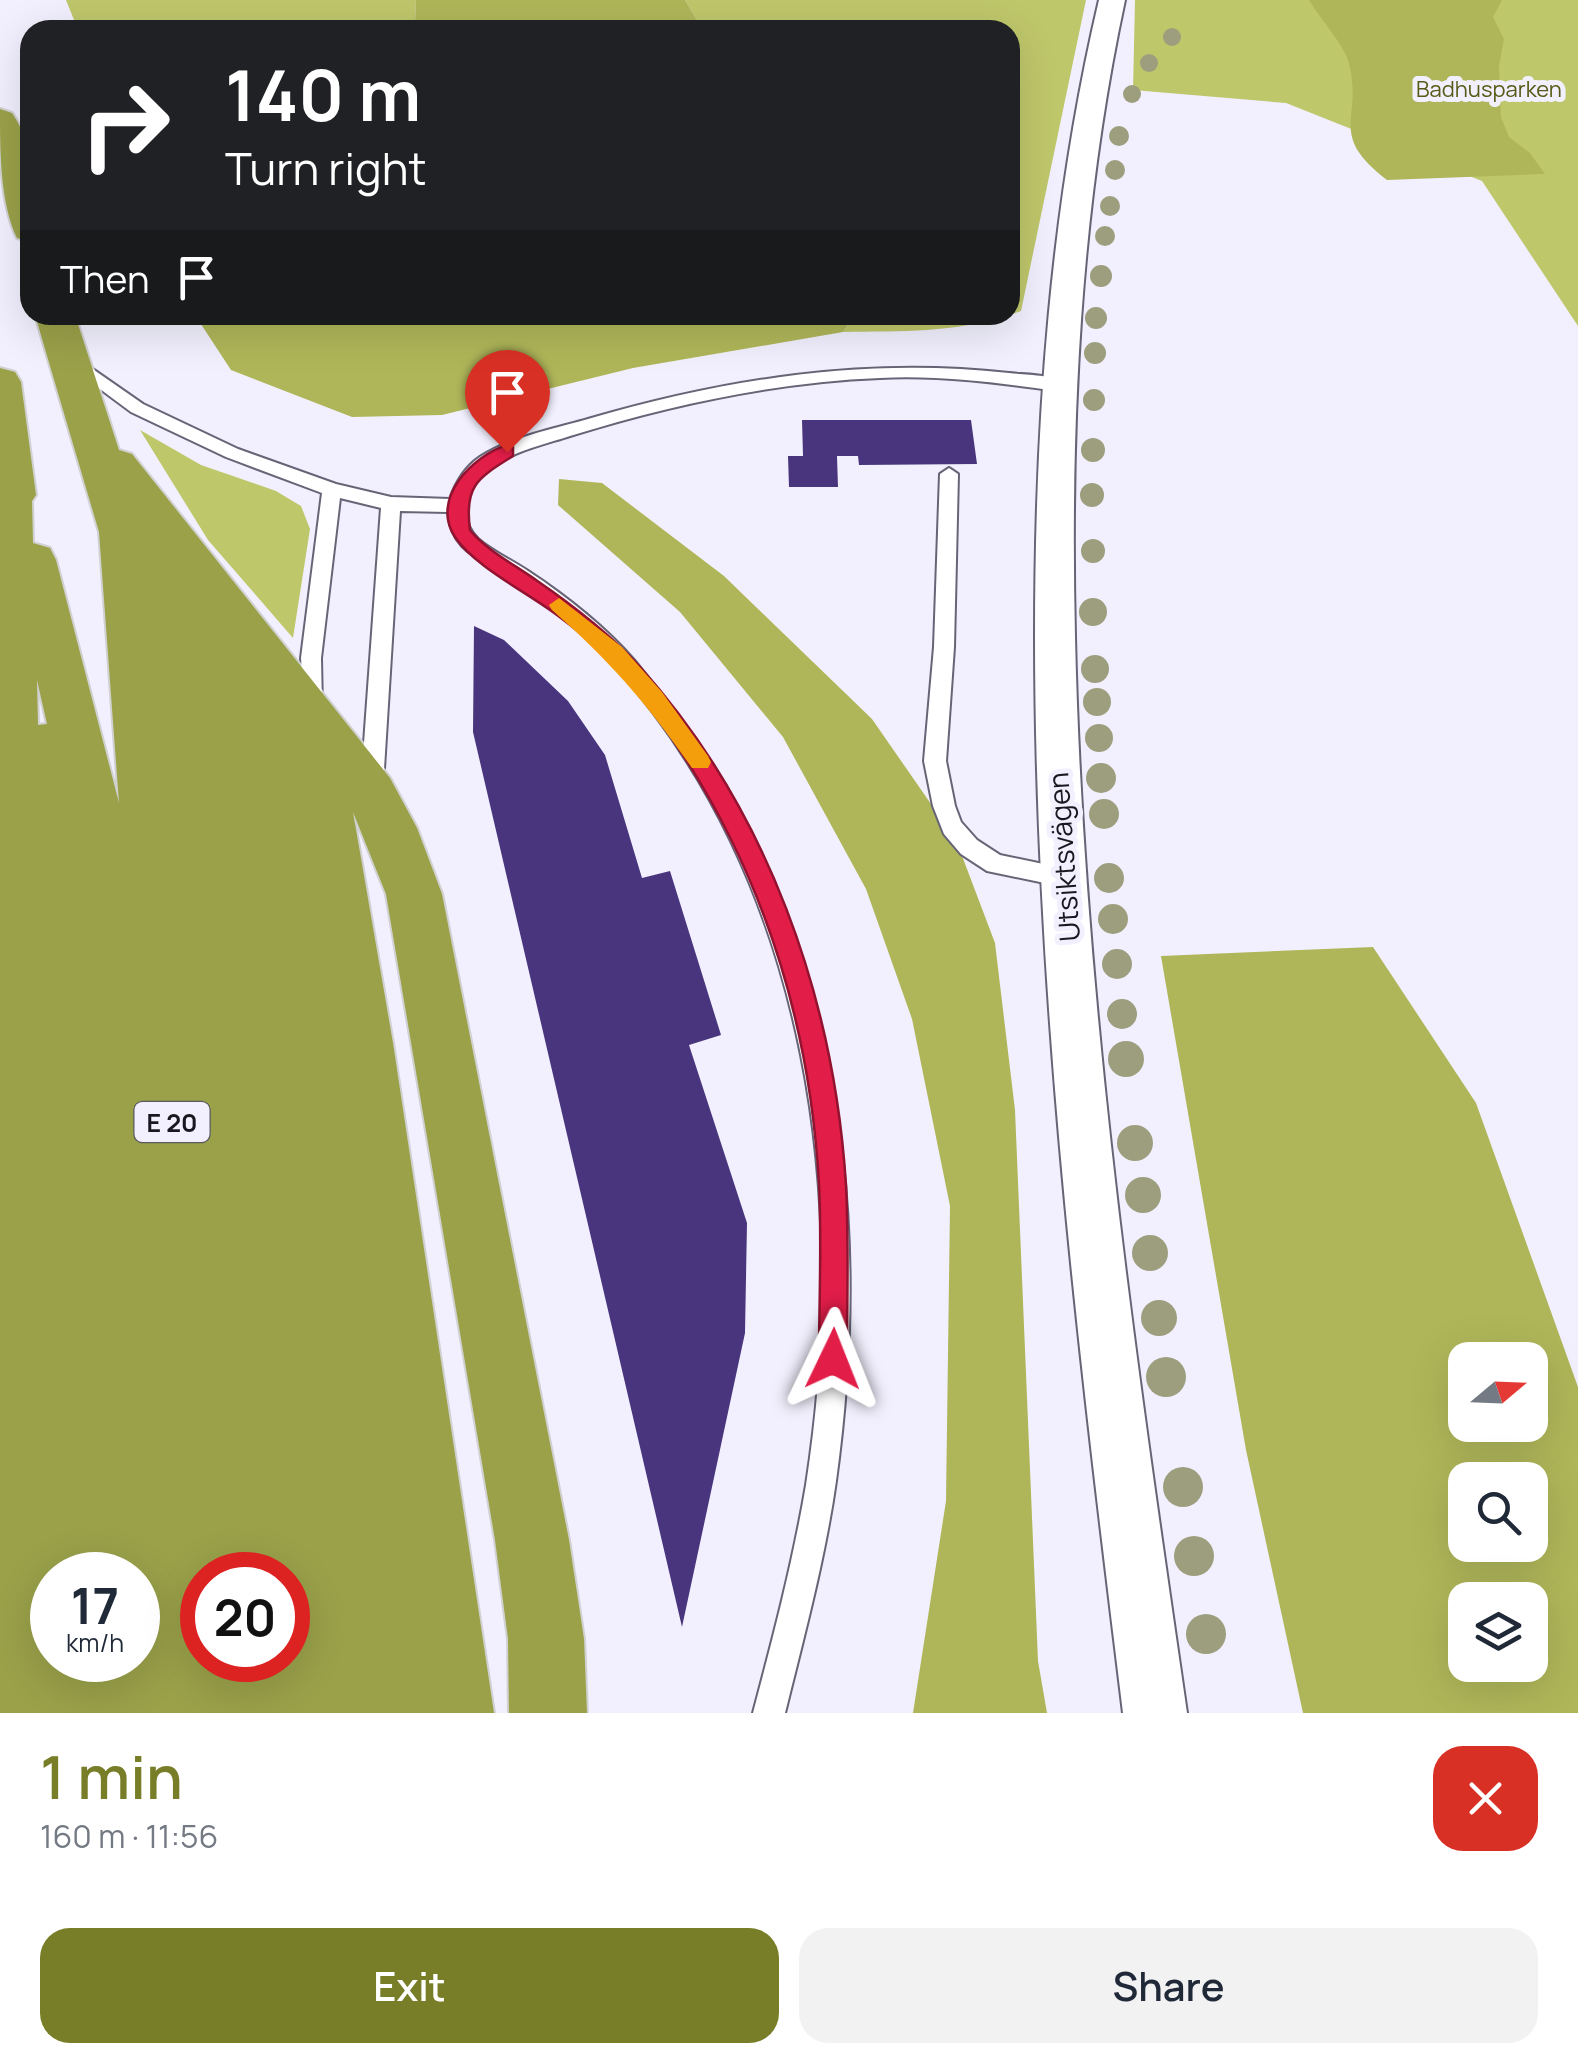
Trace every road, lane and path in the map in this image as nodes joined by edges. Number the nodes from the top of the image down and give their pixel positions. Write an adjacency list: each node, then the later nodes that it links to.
1 (1112, 0): 7 (street, Utsiktsvägen)
2 (0, 120): 3 (highway)
3 (20, 193)
4 (58, 325): 5 (highway, E 20)
5 (68, 356): 8 (highway, E 20); 11 (lane)
6 (0, 382): 9 (highway, E 20)
7 (1058, 384): 13 (lane); 20 (street, Utsiktsvägen)
8 (94, 434): 14 (highway, E 20); 30 (highway, E 20)
9 (9, 460): 16 (highway, E 20); 21 (highway, E 20); 22 (highway, E 20); 27 (highway, E 20)
10 (948, 474): 20 (lane)
11 (332, 490): 12 (lane); 18 (lane)
12 (391, 504): 13 (lane); 19 (lane)
13 (458, 506): 36 (lane)
14 (158, 524): 15 (highway, E 20); 23 (highway, E 20)
15 (206, 583): 17 (highway, E 20); 32 (highway)
16 (0, 587)
17 (253, 643): 18 (highway, E 20); 33 (highway, E 20)
18 (312, 716): 19 (highway, E 20); 34 (highway)
19 (371, 794): 35 (highway, E 20)
20 (1064, 877): 37 (street, Utsiktsvägen)
21 (74, 1552)
22 (132, 1552)
23 (253, 1552)
24 (74, 1682): 28 (highway)
25 (136, 1682): 29 (highway)
26 (262, 1682): 31 (highway)
27 (12, 1713)
28 (74, 1713)
29 (136, 1713)
30 (200, 1713)
31 (264, 1713)
32 (330, 1713)
33 (390, 1713)
34 (455, 1713)
35 (548, 1713)
36 (770, 1713)
37 (1155, 1713)

